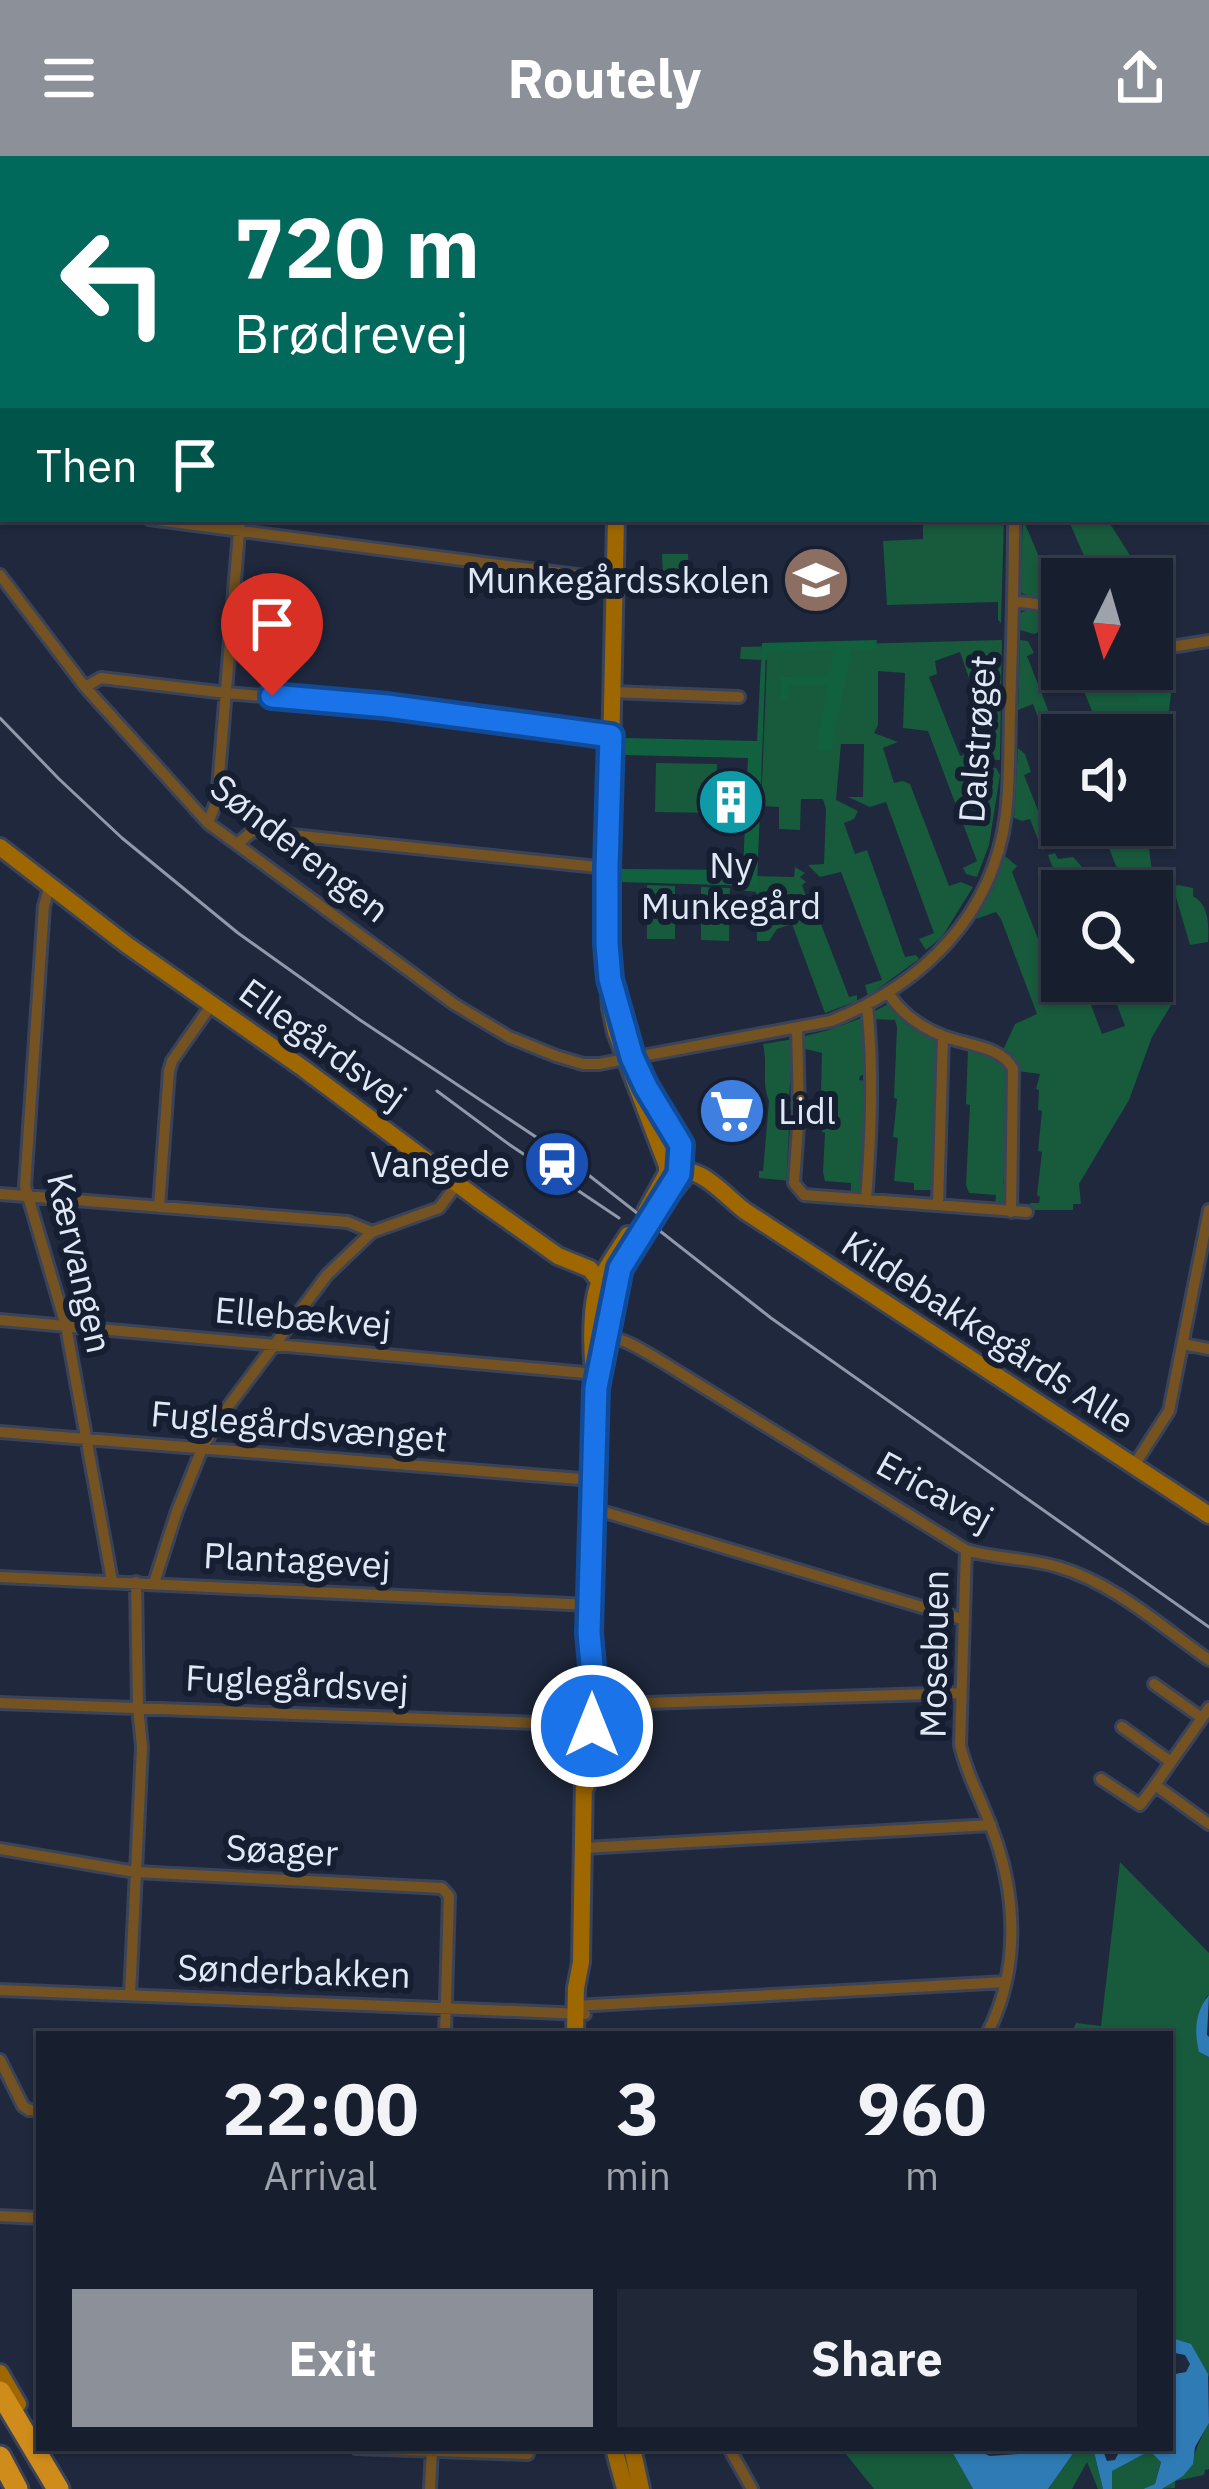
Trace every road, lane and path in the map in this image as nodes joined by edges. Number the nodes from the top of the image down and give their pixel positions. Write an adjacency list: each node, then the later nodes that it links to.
1 (194, 522): 4 (street)
2 (616, 522): 6 (street)
3 (1014, 522): 7 (street, Dalstrøget)
4 (240, 525): 6 (street); 13 (street)
5 (0, 575): 11 (street, Sønderengen)
6 (615, 580): 12 (street)
7 (1014, 602): 8 (street); 22 (street, Dalstrøget)
8 (1041, 604)
9 (1209, 641): 10 (street)
10 (1173, 647)
11 (85, 687): 13 (street); 16 (street, Sønderengen)
12 (612, 692): 14 (street); 15 (street)
13 (226, 693): 15 (street); 16 (street)
14 (739, 697)
15 (611, 736): 20 (street)
16 (208, 823): 17 (street, Sønderengen)
17 (237, 844): 20 (street); 27 (street, Sønderengen)
18 (0, 847): 21 (street, Ellegårdsvej)
19 (0, 858): 21 (street, Ellegårdsvej)
20 (607, 868): 27 (street)
21 (50, 885): 23 (street, Ellegårdsvej); 31 (street, Kærvangen)
22 (889, 994): 24 (street, Dalstrøget); 26 (street)
23 (212, 1004): 29 (street, Ellegårdsvej); 34 (street)
24 (867, 1006): 25 (street, Dalstrøget); 32 (street)
25 (796, 1028): 27 (street, Dalstrøget); 32 (street)
26 (944, 1036): 33 (street); 36 (street)
27 (628, 1058): 28 (street); 28 (street)
28 (685, 1165): 39 (street, bridge); 52 (street, Kildebakkegårds Alle)
29 (458, 1183): 38 (street); 41 (street, Ellegårdsvej)
30 (0, 1194): 31 (street)
31 (27, 1196): 34 (street); 43 (street, Kærvangen)
32 (866, 1200): 33 (street)
33 (938, 1205): 36 (street)
34 (159, 1207): 38 (street)
35 (1209, 1210): 46 (street)
36 (1011, 1212): 37 (street)
37 (1027, 1213)
38 (372, 1232): 45 (street)
39 (630, 1238): 40 (street); 41 (street)
40 (619, 1271): 41 (street); 44 (street)
41 (592, 1282): 44 (street)
42 (0, 1321): 43 (street, Ellebækvej)
43 (66, 1326): 45 (street, Ellebækvej); 50 (street, Kærvangen)
44 (603, 1339): 48 (street); 56 (street, Ericavej)
45 (275, 1344): 48 (street, Ellebækvej); 51 (street)
46 (1183, 1344): 47 (street); 52 (street)
47 (1209, 1349)
48 (596, 1379): 53 (street)
49 (0, 1432): 50 (street, Fuglegårdsvænget)
50 (87, 1439): 51 (street, Fuglegårdsvænget); 58 (street, Kærvangen)
51 (202, 1449): 53 (street, Fuglegårdsvænget); 60 (street)
52 (1133, 1467): 55 (street, Kildebakkegårds Alle)
53 (593, 1480): 54 (street)
54 (592, 1512): 61 (street); 62 (street)
55 (1209, 1514)
56 (966, 1550): 62 (street, Mosebuen); 63 (street, Ericavej)
57 (0, 1577): 58 (street, Plantagevej)
58 (112, 1581): 59 (street, Plantagevej)
59 (136, 1582): 60 (street, Plantagevej); 68 (street)
60 (154, 1582): 61 (street, Plantagevej)
61 (590, 1605): 67 (street)
62 (962, 1619): 65 (street, Mosebuen)
63 (1209, 1660)
64 (1154, 1684): 69 (street)
65 (960, 1693): 67 (street); 76 (street, Mosebuen)
66 (0, 1703): 68 (street, Fuglegårdsvej)
67 (588, 1706): 70 (street)
68 (138, 1707): 70 (street, Fuglegårdsvej); 79 (street)
69 (1205, 1713): 72 (street)
70 (587, 1725): 77 (street)
71 (1122, 1727): 72 (street)
72 (1171, 1762): 74 (street)
73 (1101, 1779): 74 (street)
74 (1155, 1785): 75 (street)
75 (1209, 1824)
76 (991, 1825): 77 (street); 80 (street, Mosebuen)
77 (584, 1848): 84 (street)
78 (0, 1849): 79 (street, Søager)
79 (135, 1872): 82 (street); 83 (street, Søager)
80 (1006, 1982): 84 (street, Sønderbakken); 87 (street, Mosebuen)
81 (0, 1990): 82 (street, Sønderbakken)
82 (130, 1995): 83 (street, Sønderbakken)
83 (446, 2007): 84 (street, Sønderbakken); 85 (street)
84 (580, 2010): 86 (street)
85 (445, 2031)
86 (580, 2031)
87 (988, 2031)
88 (0, 2060): 89 (street)
89 (36, 2110)
90 (0, 2216): 91 (street)
91 (36, 2218)
92 (0, 2372): 95 (street)
93 (0, 2392): 96 (highway)
94 (0, 2410): 107 (highway)
95 (36, 2436)
96 (36, 2448)
97 (38, 2451): 108 (highway)
98 (44, 2451): 108 (street)
99 (432, 2451): 109 (street)
100 (470, 2451): 104 (street)
101 (615, 2451): 110 (street)
102 (633, 2451): 111 (street)
103 (731, 2451): 112 (street)
104 (528, 2454)
105 (0, 2457): 106 (highway)
106 (17, 2489)
107 (43, 2489)
108 (62, 2489)
109 (430, 2489)
110 (625, 2489)
111 (641, 2489)
112 (752, 2489)

